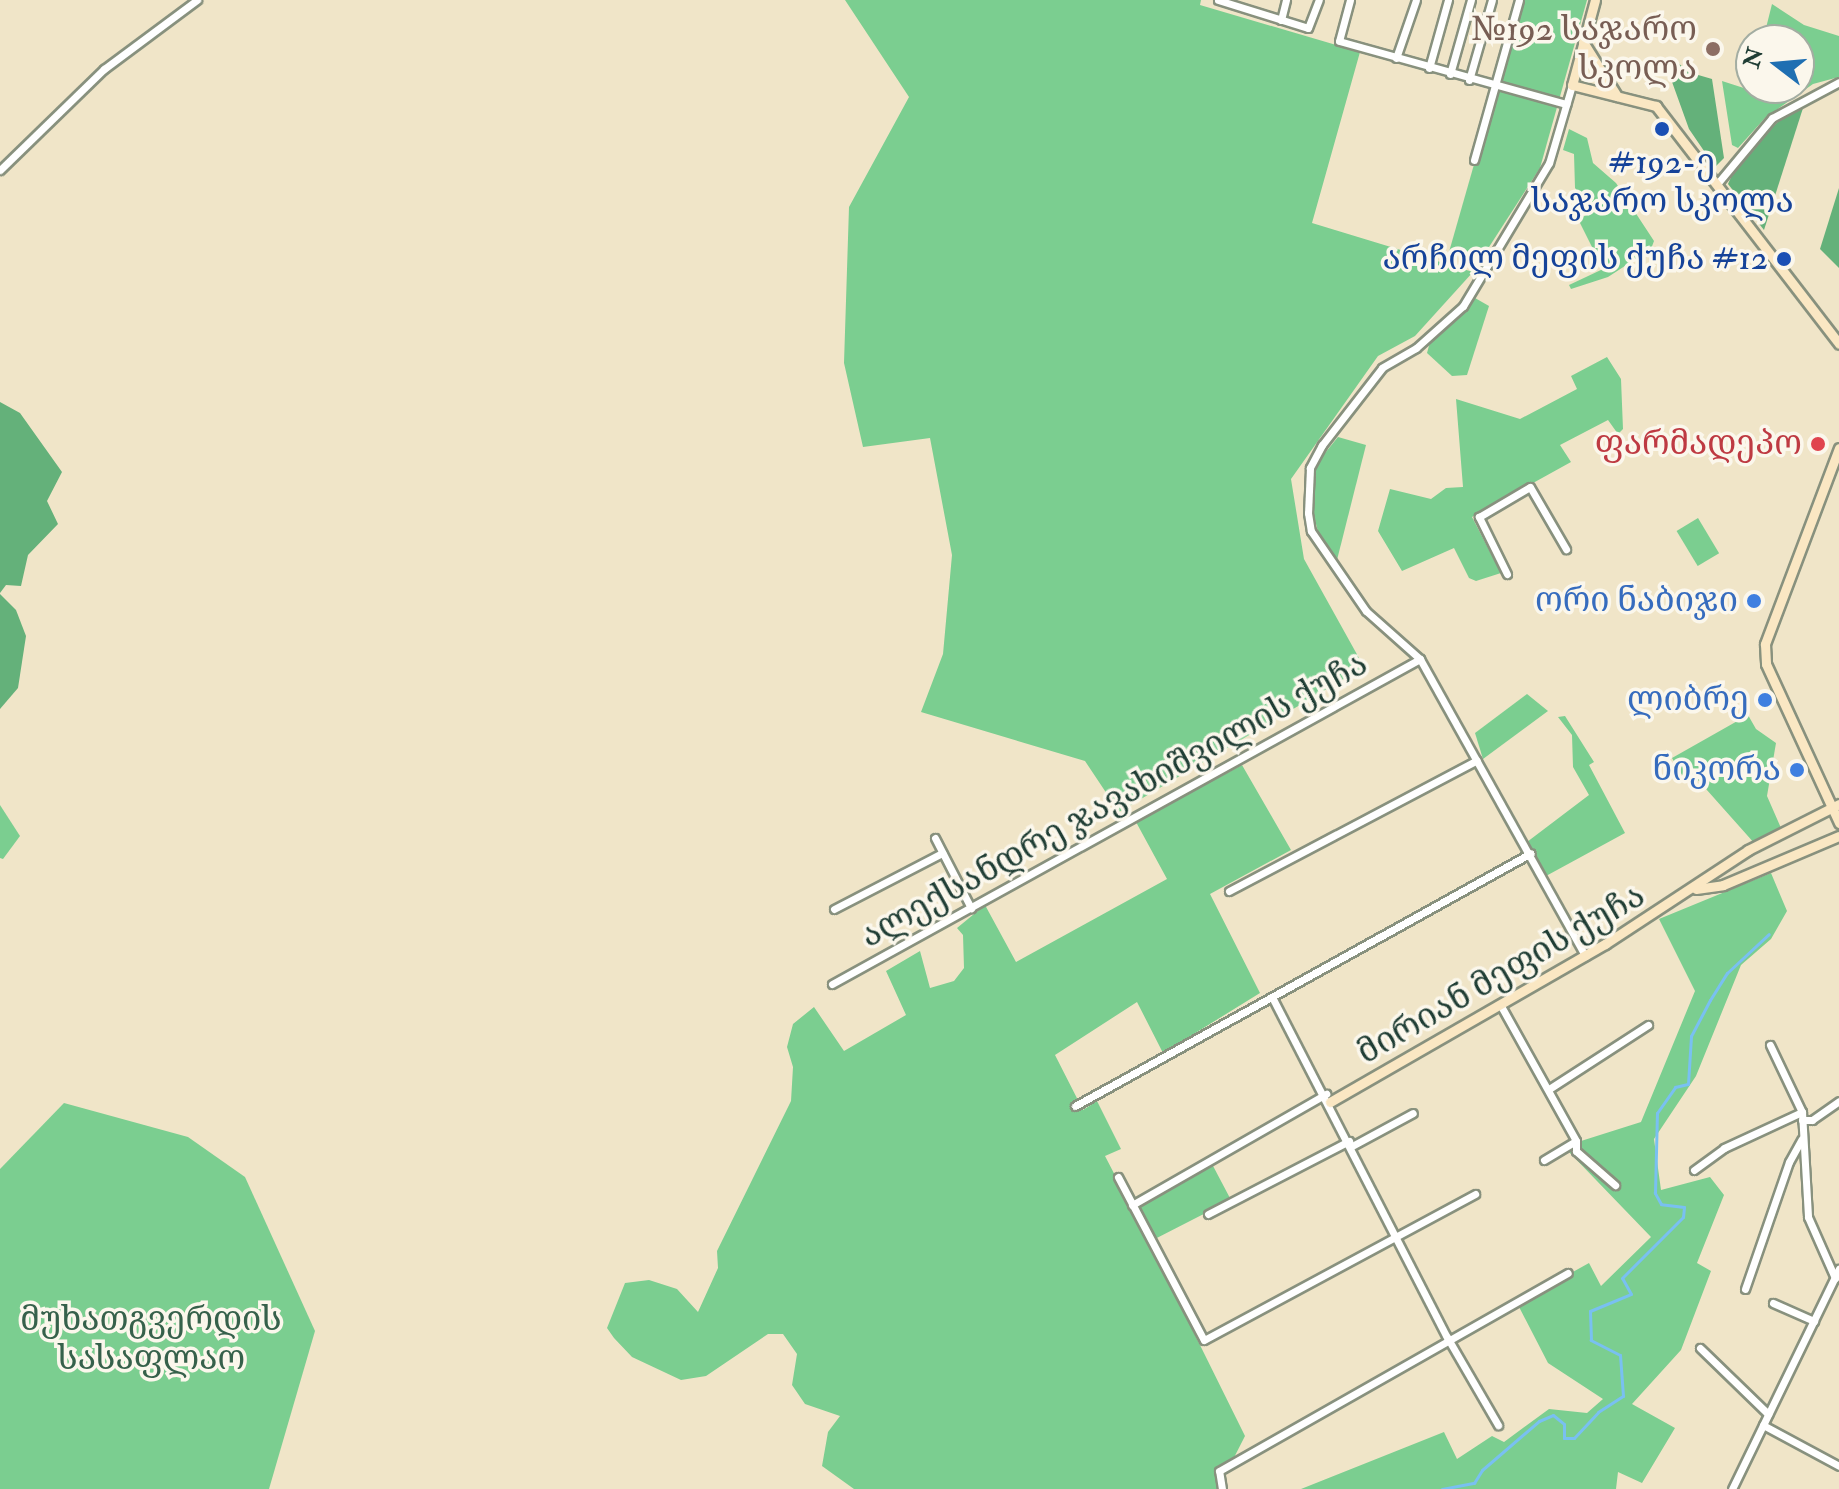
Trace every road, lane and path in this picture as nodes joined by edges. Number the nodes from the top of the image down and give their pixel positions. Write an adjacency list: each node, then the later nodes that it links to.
1 (197, 0): 24 (street)
2 (1218, 0): 12 (street)
3 (1286, 0): 12 (street)
4 (1319, 0): 12 (street)
5 (1350, 0): 14 (street)
6 (1416, 0): 14 (street)
7 (1448, 0): 15 (street)
8 (1471, 0): 16 (street)
9 (1492, 0): 17 (street)
10 (1519, 0): 20 (street)
11 (1595, 0): 13 (street)
12 (1281, 20)
13 (1583, 42): 19 (street); 21 (street)
14 (1396, 58): 15 (street)
15 (1429, 68): 16 (street)
16 (1450, 74): 17 (street)
17 (1469, 80): 20 (street)
18 (1839, 82): 25 (street)
19 (1572, 85): 21 (street); 22 (street)
20 (1494, 88): 22 (street); 23 (street)
21 (1617, 96): 25 (street)
22 (1566, 104): 30 (street)
23 (1474, 160)
24 (0, 170)
25 (1717, 184): 26 (street)
26 (1839, 344)
27 (1839, 448): 32 (street)
28 (1566, 549): 29 (street)
29 (1507, 574)
30 (1420, 659): 31 (street); 42 (street, ალექსანდრე ჯავახიშვილის ქუჩა)
31 (1477, 760): 37 (street); 41 (street)
32 (1836, 805): 33 (street); 38 (street, მირიან მეფის ქუჩა)
33 (1839, 823)
34 (1839, 836): 39 (street, მირიან მეფის ქუჩა)
35 (935, 838): 36 (street)
36 (942, 853): 42 (street); 43 (street)
37 (1531, 853): 44 (street); 46 (street)
38 (1718, 869): 39 (street); 40 (street, მირიან მეფის ქუჩა)
39 (1727, 883): 40 (street, მირიან მეფის ქუჩა)
40 (1696, 889): 44 (street, მირიან მეფის ქუჩა)
41 (1229, 891)
42 (971, 908): 45 (street, ალექსანდრე ჯავახიშვილის ქუჩა)
43 (834, 909)
44 (1585, 956): 47 (street, მირიან მეფის ქუჩა)
45 (832, 984)
46 (1272, 997): 51 (street); 53 (street)
47 (1501, 1006): 50 (street); 51 (street, მირიან მეფის ქუჩა)
48 (1648, 1025): 50 (street)
49 (1770, 1045): 55 (street)
50 (1549, 1089): 57 (street)
51 (1328, 1098): 58 (street); 64 (street)
52 (1839, 1101): 55 (street)
53 (1075, 1106)
54 (1413, 1113): 58 (street)
55 (1802, 1116): 56 (street); 60 (street)
56 (1802, 1139): 69 (street); 70 (street)
57 (1576, 1141): 59 (street); 62 (street)
58 (1350, 1143): 65 (street); 66 (street)
59 (1544, 1160)
60 (1694, 1170)
61 (1118, 1177): 64 (street)
62 (1615, 1185)
63 (1475, 1194): 66 (street)
64 (1132, 1205): 66 (street)
65 (1208, 1214)
66 (1400, 1236): 73 (street)
67 (1839, 1269): 69 (street)
68 (1568, 1273): 73 (street)
69 (1835, 1278): 72 (street)
70 (1745, 1289)
71 (1773, 1303): 72 (street)
72 (1814, 1321): 75 (street)
73 (1447, 1337): 76 (street); 79 (street)
74 (1700, 1348): 75 (street)
75 (1768, 1414): 77 (street)
76 (1498, 1425)
77 (1763, 1425): 78 (street); 80 (street)
78 (1839, 1466)
79 (1222, 1489)
80 (1732, 1489)

